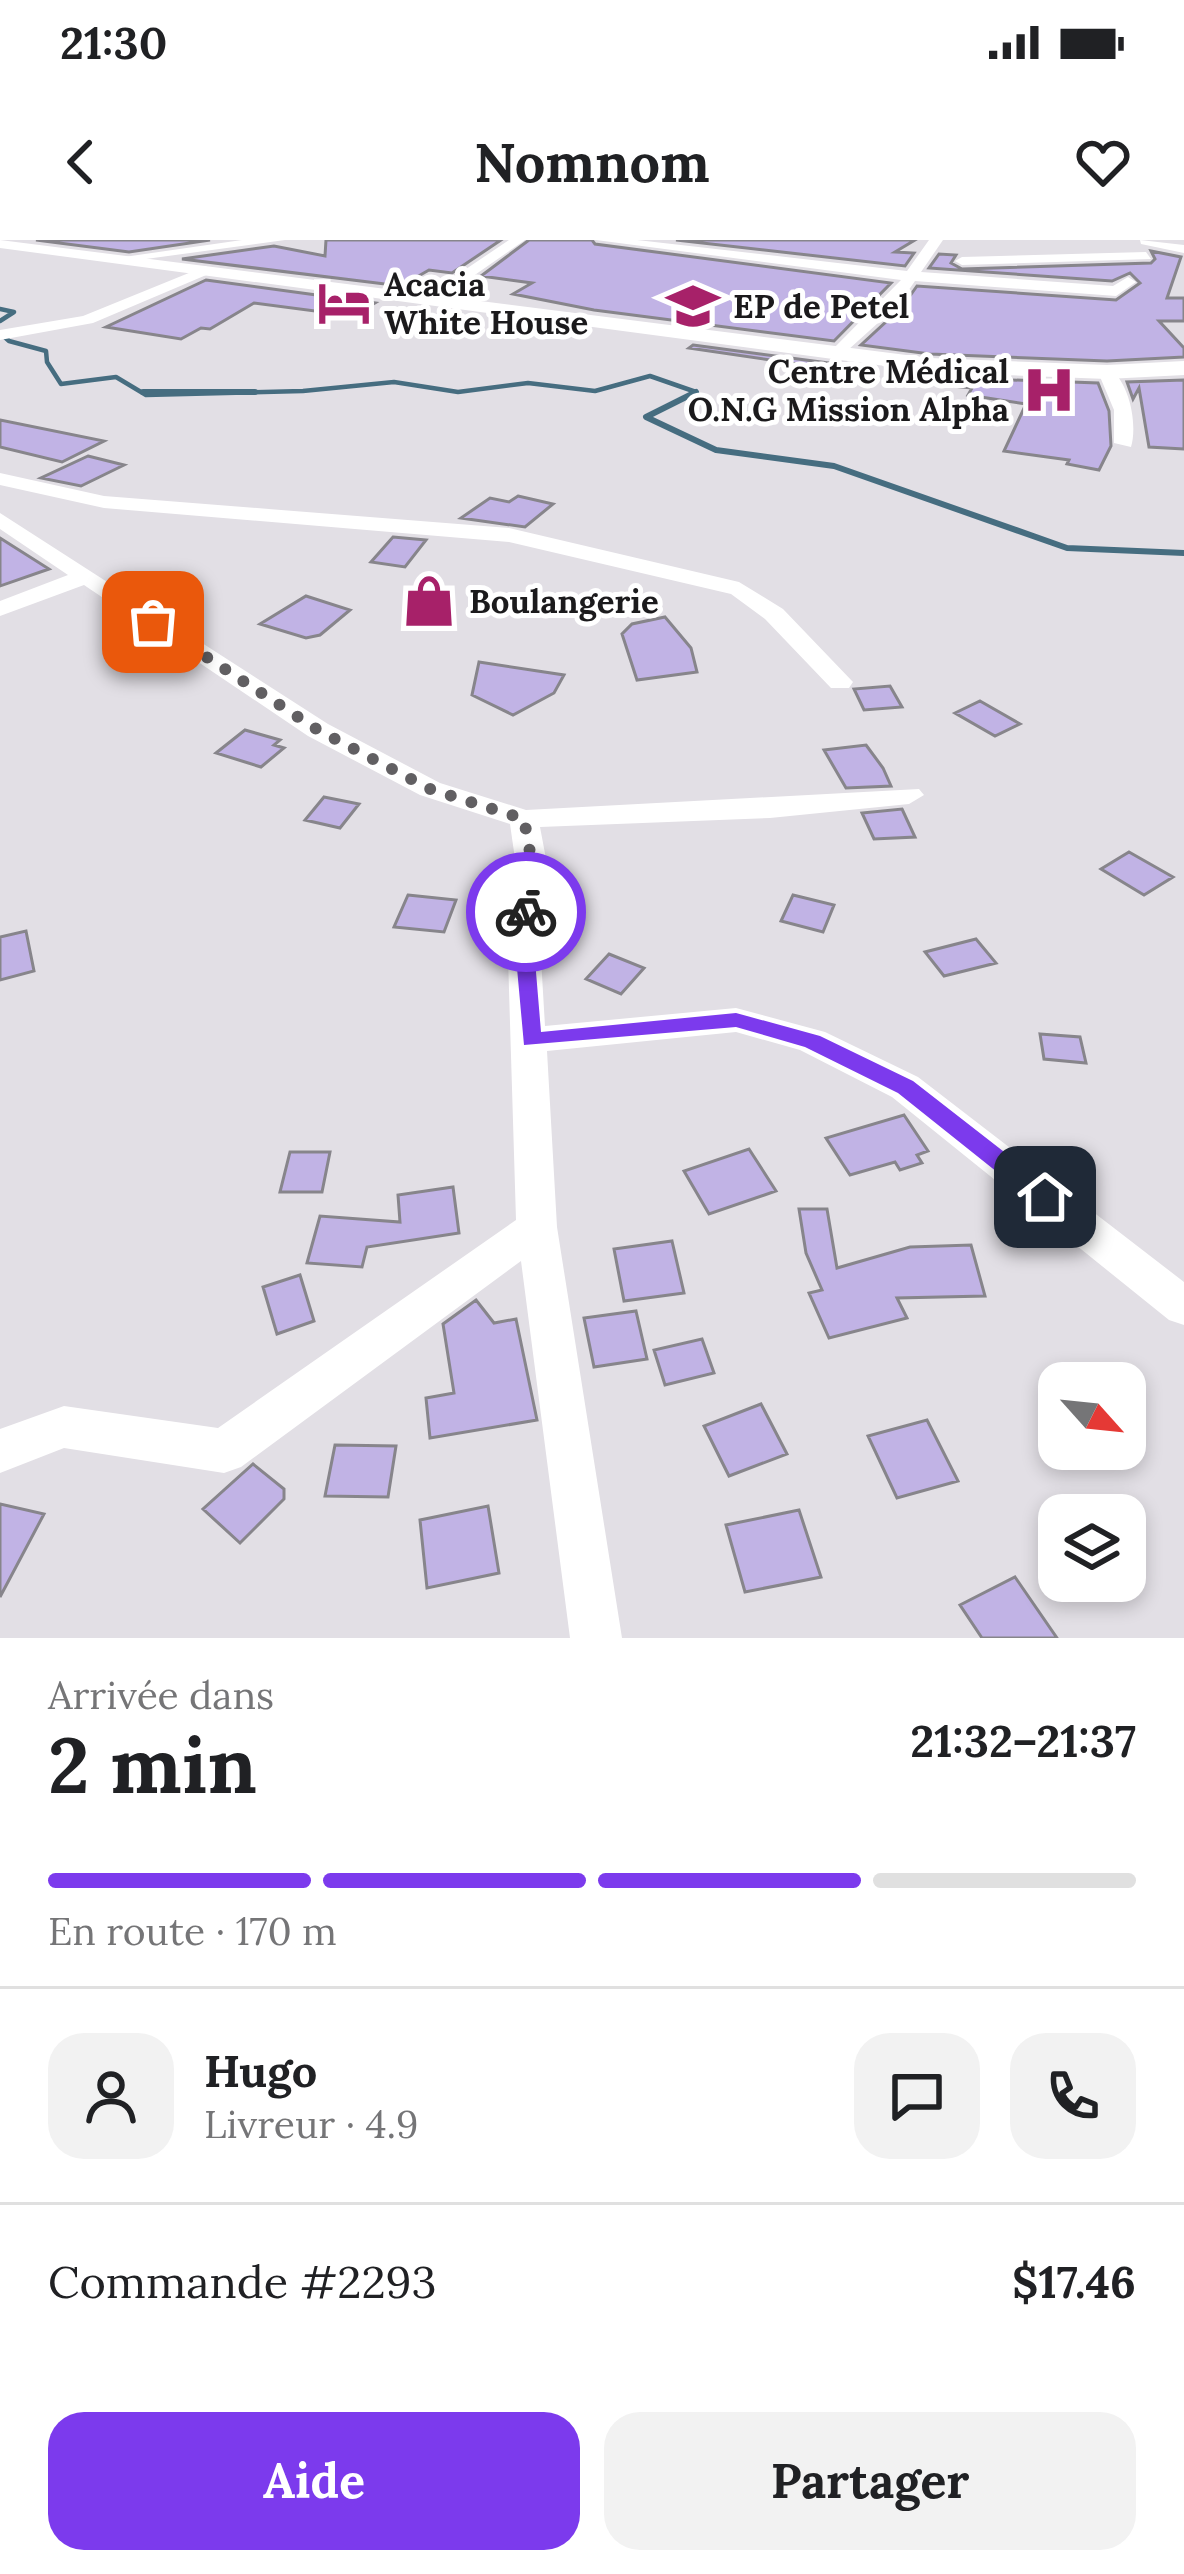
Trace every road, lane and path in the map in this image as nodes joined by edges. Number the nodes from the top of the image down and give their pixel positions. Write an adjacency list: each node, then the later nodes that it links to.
1 (278, 240): 10 (street)
2 (518, 240): 15 (street)
3 (603, 240): 9 (street)
4 (722, 240): 9 (street)
5 (936, 240): 11 (street)
6 (0, 242): 10 (highway)
7 (1146, 249): 8 (street); 11 (street)
8 (1184, 249)
9 (706, 253): 13 (street)
10 (124, 258): 12 (highway)
11 (924, 259): 13 (street)
12 (206, 270): 15 (highway); 16 (street)
13 (913, 277): 14 (street); 17 (street)
14 (1128, 282)
15 (430, 299): 17 (highway)
16 (8, 335)
17 (838, 354): 19 (highway)
18 (1184, 368): 19 (highway)
19 (1107, 372): 20 (street)
20 (1124, 443)
21 (0, 479): 25 (street)
22 (0, 520): 23 (street)
23 (86, 576): 24 (street); 27 (street)
24 (0, 609)
25 (840, 682)
26 (908, 795): 27 (street)
27 (524, 819): 28 (street)
28 (531, 1040): 29 (street); 30 (street)
29 (537, 1227): 31 (street); 32 (street)
30 (1184, 1307)
31 (0, 1450)
32 (596, 1638)

